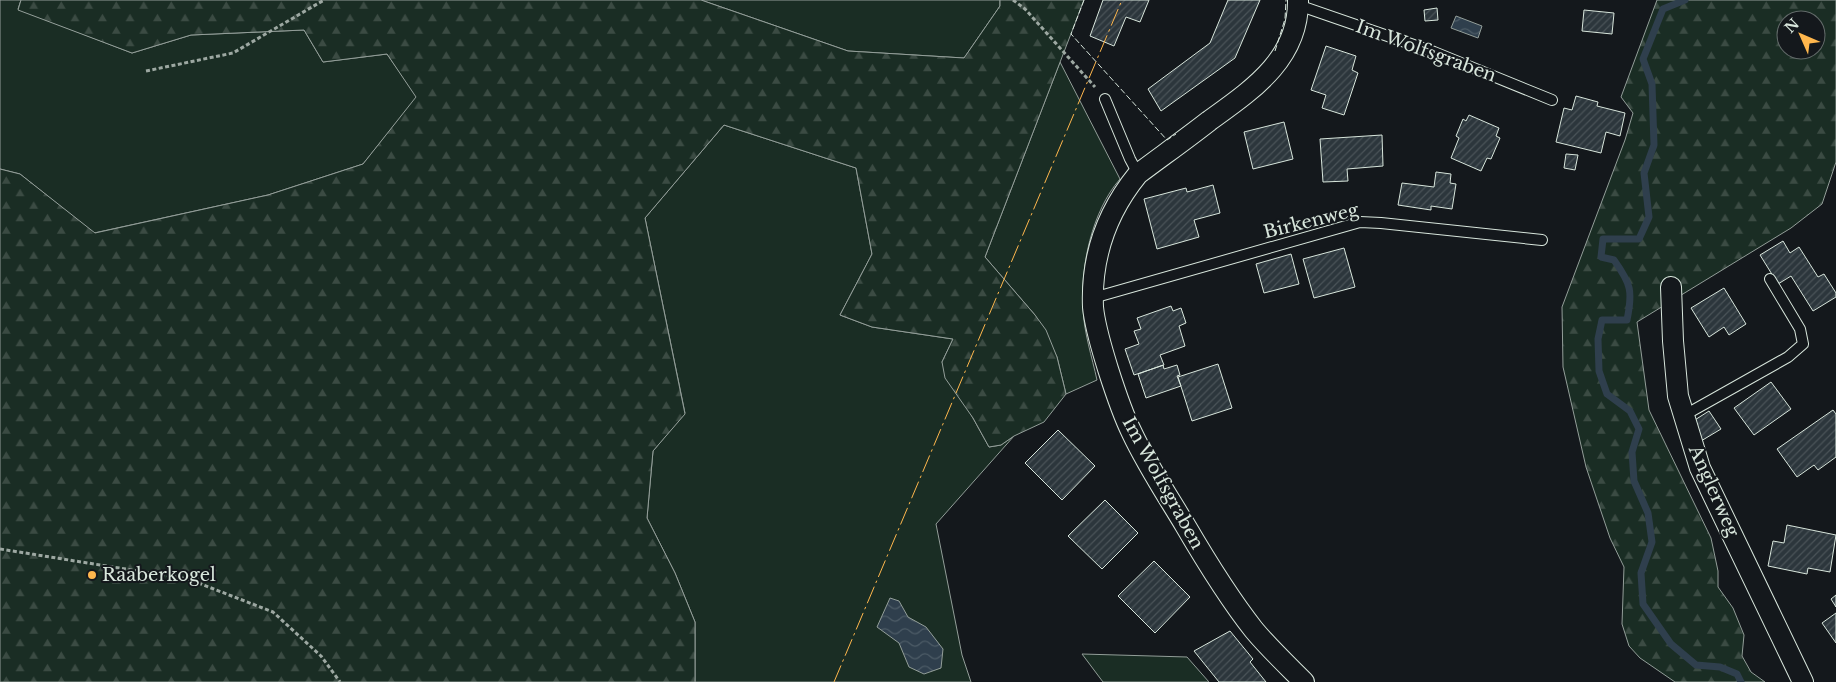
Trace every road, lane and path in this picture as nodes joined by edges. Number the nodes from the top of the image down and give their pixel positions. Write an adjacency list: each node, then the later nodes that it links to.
1 (324, 0): 4 (path)
2 (1013, 0): 5 (path)
3 (1298, 3): 6 (lane, Im Wolfsgraben); 7 (street, Im Wolfsgraben)
4 (146, 71)
5 (1105, 99): 7 (lane)
6 (1552, 100)
7 (1138, 174): 11 (street, Im Wolfsgraben)
8 (1542, 240): 11 (lane, Birkenweg)
9 (1770, 279): 12 (lane)
10 (1671, 287): 12 (street, Anglerweg)
11 (1093, 298): 15 (street, Im Wolfsgraben)
12 (1684, 416): 16 (street, Anglerweg)
13 (0, 549): 14 (path)
14 (340, 682)
15 (1304, 682)
16 (1803, 682)

